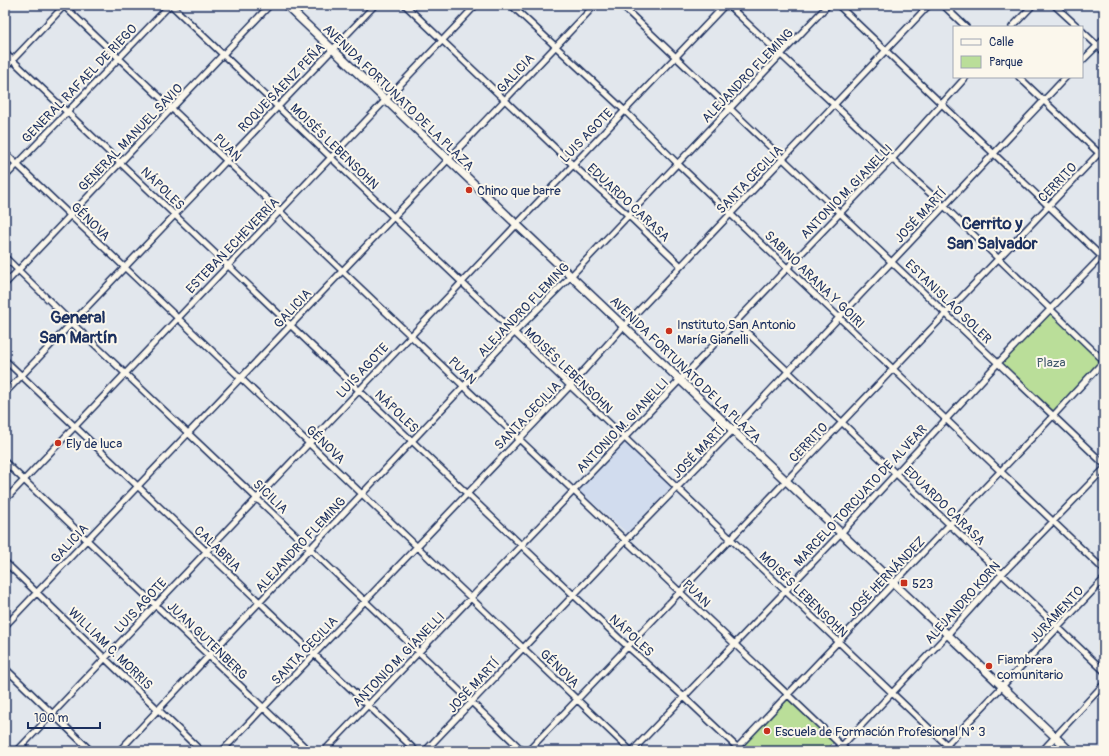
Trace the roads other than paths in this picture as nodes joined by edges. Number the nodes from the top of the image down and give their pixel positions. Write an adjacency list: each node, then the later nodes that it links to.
1 (64, 5): 34 (street, PUAN); 35 (street)
2 (170, 5): 31 (street, MOISÉS LEBENSOHN); 34 (street, GENERAL RAFAEL DE RIEGO)
3 (270, 5): 31 (street, GENERAL MANUEL SAVIO)
4 (286, 5): 27 (main road, AVENIDA FORTUNATO DE LA PLAZA)
5 (374, 5): 27 (street, ROQUE SÁENZ PEÑA)
6 (405, 5): 24 (street, EDUARDO CARASA)
7 (476, 5): 24 (street, ESTEBAN ECHEVERRÍA)
8 (511, 5): 26 (street, SABINO ARANA Y GOIRI)
9 (595, 5): 26 (street, GALICIA)
10 (621, 5): 33 (street, ESTANISLAO SOLER)
11 (725, 5): 33 (street, LUIS AGOTE)
12 (728, 5): 32 (street)
13 (828, 5): 32 (street, ALEJANDRO FLEMING)
14 (838, 5): 28 (street)
15 (929, 5): 28 (street, SANTA CECILIA)
16 (943, 5): 19 (street)
17 (1033, 5): 20 (street)
18 (1054, 5): 21 (street)
19 (965, 26)
20 (1013, 26)
21 (1077, 26)
22 (1083, 32): 25 (street)
23 (1104, 39): 25 (street)
24 (442, 40): 41 (street, EDUARDO CARASA); 42 (street, ESTEBAN ECHEVERRÍA)
25 (1098, 45): 29 (street); 36 (street)
26 (555, 47): 41 (street, GALICIA); 49 (street, SABINO ARANA Y GOIRI)
27 (332, 49): 42 (main road, AVENIDA FORTUNATO DE LA PLAZA); 46 (street, ROQUE SÁENZ PEÑA)
28 (885, 51): 44 (street, SANTA CECILIA); 45 (street)
29 (1104, 52)
30 (5, 53): 35 (street, NÁPOLES)
31 (223, 55): 46 (street, MOISÉS LEBENSOHN); 47 (street, GENERAL MANUEL SAVIO)
32 (781, 55): 44 (street); 48 (street, ALEJANDRO FLEMING)
33 (676, 57): 48 (street, ESTANISLAO SOLER); 49 (street, LUIS AGOTE)
34 (119, 58): 47 (street, PUAN); 50 (street, GENERAL RAFAEL DE RIEGO)
35 (13, 60): 37 (street); 50 (street, NÁPOLES)
36 (1083, 60)
37 (5, 68)
38 (965, 78): 45 (street, ANTONIO M. GIANELLI)
39 (1020, 78): 43 (street)
40 (1065, 78): 43 (street, JOSÉ MARTÍ)
41 (505, 99): 60 (street, GALICIA); 64 (street, EDUARDO CARASA)
42 (385, 100): 55 (street, ESTEBAN ECHEVERRÍA); 60 (main road, AVENIDA FORTUNATO DE LA PLAZA)
43 (1043, 100): 53 (street); 54 (street, JOSÉ MARTÍ)
44 (834, 105): 57 (street, SANTA CECILIA); 58 (street)
45 (941, 105): 54 (street); 58 (street, ANTONIO M. GIANELLI)
46 (278, 107): 55 (street, MOISÉS LEBENSOHN); 59 (street, ROQUE SÁENZ PEÑA)
47 (172, 108): 59 (street, PUAN); 61 (street, GENERAL MANUEL SAVIO)
48 (730, 108): 57 (street, ESTANISLAO SOLER); 62 (street, ALEJANDRO FLEMING)
49 (624, 110): 62 (street, SABINO ARANA Y GOIRI); 64 (street, LUIS AGOTE)
50 (67, 112): 61 (street, NÁPOLES); 63 (street, GENERAL RAFAEL DE RIEGO)
51 (1104, 148): 53 (street, CERRITO)
52 (5, 153): 63 (street, GÉNOVA)
53 (1099, 153): 56 (street); 67 (street, CERRITO)
54 (993, 154): 66 (street, JOSÉ MARTÍ); 67 (street)
55 (331, 158): 68 (street, ESTEBAN ECHEVERRÍA); 74 (street, MOISÉS LEBENSOHN)
56 (1104, 158)
57 (783, 159): 69 (street, ESTANISLAO SOLER); 70 (street, SANTA CECILIA)
58 (892, 159): 66 (street); 69 (street, ANTONIO M. GIANELLI)
59 (226, 160): 68 (street, PUAN); 72 (street, ROQUE SÁENZ PEÑA)
60 (448, 160): 74 (street, GALICIA); 75 (main road, AVENIDA FORTUNATO DE LA PLAZA)
61 (120, 163): 71 (street, GENERAL MANUEL SAVIO); 72 (street, NÁPOLES)
62 (678, 164): 70 (street, SABINO ARANA Y GOIRI); 73 (street, ALEJANDRO FLEMING)
63 (17, 165): 65 (street, GENERAL RAFAEL DE RIEGO); 71 (street, GÉNOVA)
64 (572, 165): 73 (street, EDUARDO CARASA); 75 (street, LUIS AGOTE)
65 (5, 177)
66 (944, 206): 78 (street); 79 (street, JOSÉ MARTÍ)
67 (1048, 206): 77 (street); 78 (street, CERRITO)
68 (280, 211): 80 (street, ESTEBAN ECHEVERRÍA); 85 (street, PUAN)
69 (840, 213): 79 (street, ESTANISLAO SOLER); 83 (street, ANTONIO M. GIANELLI)
70 (730, 214): 81 (street, SANTA CECILIA); 83 (street, SABINO ARANA Y GOIRI)
71 (70, 215): 82 (street, GÉNOVA); 84 (street, GENERAL MANUEL SAVIO)
72 (175, 215): 80 (street, NÁPOLES); 82 (street, ROQUE SÁENZ PEÑA)
73 (628, 215): 81 (street, EDUARDO CARASA); 86 (street, ALEJANDRO FLEMING)
74 (393, 217): 85 (street, GALICIA); 87 (street, MOISÉS LEBENSOHN)
75 (515, 225): 86 (main road, AVENIDA FORTUNATO DE LA PLAZA); 87 (street, LUIS AGOTE)
76 (5, 257): 84 (street, SICILIA)
77 (1103, 257): 89 (street, MARCELO TORCUATO DE ALVEAR)
78 (998, 259): 89 (street); 90 (street, CERRITO)
79 (891, 261): 90 (street, ESTANISLAO SOLER); 91 (street, JOSÉ MARTÍ)
80 (228, 265): 92 (street, ESTEBAN ECHEVERRÍA); 95 (street, NÁPOLES)
81 (681, 266): 96 (street, SANTA CECILIA)
82 (124, 267): 92 (street, GÉNOVA); 94 (street, ROQUE SÁENZ PEÑA)
83 (787, 268): 91 (street, SABINO ARANA Y GOIRI); 93 (street, ANTONIO M. GIANELLI)
84 (18, 270): 88 (street, GENERAL MANUEL SAVIO); 94 (street, SICILIA)
85 (342, 271): 95 (street, GALICIA); 98 (street, PUAN)
86 (571, 276): 96 (main road, AVENIDA FORTUNATO DE LA PLAZA); 97 (street, ALEJANDRO FLEMING)
87 (461, 282): 97 (street, MOISÉS LEBENSOHN); 98 (street, LUIS AGOTE)
88 (5, 284)
89 (1051, 310): 100 (street); 101 (street, MARCELO TORCUATO DE ALVEAR)
90 (946, 313): 101 (street, ESTANISLAO SOLER); 102 (street, CERRITO)
91 (839, 317): 102 (street, SABINO ARANA Y GOIRI); 103 (street, JOSÉ MARTÍ)
92 (178, 318): 104 (street, ESTEBAN ECHEVERRÍA); 106 (street, GÉNOVA)
93 (736, 322): 103 (street, EDUARDO CARASA); 107 (street, ANTONIO M. GIANELLI)
94 (72, 323): 104 (street, SICILIA); 105 (street, ROQUE SÁENZ PEÑA)
95 (291, 325): 106 (street, GALICIA); 110 (street, NÁPOLES)
96 (623, 326): 107 (main road, AVENIDA FORTUNATO DE LA PLAZA); 109 (street, SANTA CECILIA)
97 (514, 333): 108 (street, ALEJANDRO FLEMING); 109 (street, MOISÉS LEBENSOHN)
98 (410, 336): 108 (street, PUAN); 110 (street, LUIS AGOTE)
99 (5, 360): 105 (street, CALABRIA)
100 (1104, 361): 112 (street, JOSÉ HERNÁNDEZ)
101 (998, 363): 112 (street, ESTANISLAO SOLER); 113 (street, MARCELO TORCUATO DE ALVEAR)
102 (893, 369): 113 (street, SABINO ARANA Y GOIRI); 114 (street, CERRITO)
103 (788, 371): 114 (street, EDUARDO CARASA); 116 (street, JOSÉ MARTÍ)
104 (126, 372): 115 (street, ESTEBAN ECHEVERRÍA); 117 (street, SICILIA)
105 (21, 376): 111 (street, ROQUE SÁENZ PEÑA); 115 (street, CALABRIA)
106 (240, 378): 117 (street, GALICIA); 121 (street, GÉNOVA)
107 (680, 380): 116 (main road, AVENIDA FORTUNATO DE LA PLAZA); 118 (street, ANTONIO M. GIANELLI)
108 (464, 386): 119 (street, PUAN); 120 (street, ALEJANDRO FLEMING)
109 (570, 386): 118 (street, MOISÉS LEBENSOHN); 119 (street, SANTA CECILIA)
110 (359, 390): 120 (street, NÁPOLES); 121 (street, LUIS AGOTE)
111 (5, 393)
112 (1054, 416): 123 (street, ESTANISLAO SOLER); 125 (street, JOSÉ HERNÁNDEZ)
113 (946, 419): 125 (street, SABINO ARANA Y GOIRI); 126 (street, MARCELO TORCUATO DE ALVEAR)
114 (842, 422): 126 (street, EDUARDO CARASA); 128 (street, CERRITO)
115 (75, 426): 127 (street, ESTEBAN ECHEVERRÍA); 129 (street, CALABRIA)
116 (732, 431): 128 (main road, AVENIDA FORTUNATO DE LA PLAZA); 130 (street, JOSÉ MARTÍ)
117 (189, 433): 129 (street, GALICIA); 134 (street, SICILIA)
118 (625, 438): 130 (street, MOISÉS LEBENSOHN); 131 (street, ANTONIO M. GIANELLI)
119 (520, 439): 131 (street, PUAN); 133 (street, SANTA CECILIA)
120 (412, 441): 132 (street, ALEJANDRO FLEMING); 133 (street, NÁPOLES)
121 (309, 443): 132 (street, GÉNOVA); 134 (street, LUIS AGOTE)
122 (5, 462): 127 (street, JUAN GUTENBERG)
123 (1104, 464)
124 (1104, 469): 136 (street, ALEJANDRO KORN)
125 (1001, 471): 136 (street, SABINO ARANA Y GOIRI); 137 (street, JOSÉ HERNÁNDEZ)
126 (896, 473): 137 (street, EDUARDO CARASA); 138 (street, MARCELO TORCUATO DE ALVEAR)
127 (24, 480): 135 (street, ESTEBAN ECHEVERRÍA); 140 (street, JUAN GUTENBERG)
128 (786, 481): 138 (main road, AVENIDA FORTUNATO DE LA PLAZA); 139 (street, CERRITO)
129 (138, 486): 140 (street, GALICIA); 145 (street, CALABRIA)
130 (677, 488): 139 (street, MOISÉS LEBENSOHN); 141 (street, JOSÉ MARTÍ)
131 (574, 491): 141 (street, PUAN); 142 (street, ANTONIO M. GIANELLI)
132 (362, 494): 143 (street, GÉNOVA); 144 (street, ALEJANDRO FLEMING)
133 (468, 494): 142 (street, NÁPOLES); 143 (street, SANTA CECILIA)
134 (257, 498): 144 (street, SICILIA); 145 (street, LUIS AGOTE)
135 (5, 500)
136 (1053, 522): 147 (street, SABINO ARANA Y GOIRI); 148 (street, ALEJANDRO KORN)
137 (950, 525): 148 (street, EDUARDO CARASA); 150 (street, JOSÉ HERNÁNDEZ)
138 (841, 533): 150 (main road, AVENIDA FORTUNATO DE LA PLAZA); 151 (street, MARCELO TORCUATO DE ALVEAR)
139 (730, 539): 151 (street, MOISÉS LEBENSOHN); 153 (street, CERRITO)
140 (87, 540): 152 (street, GALICIA); 158 (street, JUAN GUTENBERG)
141 (626, 540): 153 (street, PUAN); 154 (street, JOSÉ MARTÍ)
142 (522, 546): 154 (street, NÁPOLES); 155 (street, ANTONIO M. GIANELLI)
143 (417, 547): 155 (street, GÉNOVA); 156 (street, SANTA CECILIA)
144 (310, 548): 156 (street, SICILIA); 157 (street, ALEJANDRO FLEMING)
145 (206, 551): 157 (street, CALABRIA); 158 (street, LUIS AGOTE)
146 (5, 562): 152 (street, WILLIAM C. MORRIS)
147 (1104, 570)
148 (1002, 574): 160 (street, EDUARDO CARASA); 161 (street, ALEJANDRO KORN)
149 (1104, 579): 160 (street, JURAMENTO)
150 (894, 584): 161 (main road, AVENIDA FORTUNATO DE LA PLAZA); 162 (street, JOSÉ HERNÁNDEZ)
151 (785, 591): 162 (street, MOISÉS LEBENSOHN); 163 (street, MARCELO TORCUATO DE ALVEAR)
152 (37, 592): 159 (street, GALICIA); 169 (street, WILLIAM C. MORRIS)
153 (680, 592): 163 (street, PUAN); 164 (street, CERRITO)
154 (573, 595): 164 (street, NÁPOLES); 165 (street, JOSÉ MARTÍ)
155 (471, 598): 165 (street, GÉNOVA); 166 (street, ANTONIO M. GIANELLI)
156 (366, 601): 166 (street, SICILIA); 167 (street, SANTA CECILIA)
157 (260, 602): 167 (street, CALABRIA); 168 (street, ALEJANDRO FLEMING)
158 (155, 605): 168 (street, JUAN GUTENBERG); 169 (street, LUIS AGOTE)
159 (5, 626)
160 (1058, 627): 171 (street, EDUARDO CARASA); 173 (street, JURAMENTO)
161 (947, 635): 173 (main road, AVENIDA FORTUNATO DE LA PLAZA); 174 (street, ALEJANDRO KORN)
162 (838, 642): 174 (street, MOISÉS LEBENSOHN); 175 (street, JOSÉ HERNÁNDEZ)
163 (735, 644): 175 (street, PUAN); 176 (street, MARCELO TORCUATO DE ALVEAR)
164 (627, 646): 176 (street, NÁPOLES); 177 (street, CERRITO)
165 (523, 648): 177 (street, GÉNOVA); 178 (street, JOSÉ MARTÍ)
166 (419, 652): 178 (street, SICILIA); 179 (street, ANTONIO M. GIANELLI)
167 (315, 654): 179 (street, CALABRIA); 180 (street, SANTA CECILIA)
168 (209, 656): 180 (street, JUAN GUTENBERG); 181 (street, ALEJANDRO FLEMING)
169 (105, 658): 181 (street, WILLIAM C. MORRIS); 182 (street, LUIS AGOTE)
170 (5, 668): 182 (street)
171 (1104, 671)
172 (1104, 684): 183 (street)
173 (1002, 687): 183 (main road, AVENIDA FORTUNATO DE LA PLAZA); 184 (street, JURAMENTO)
174 (892, 693): 184 (street, MOISÉS LEBENSOHN); 185 (street, ALEJANDRO KORN)
175 (788, 694): 185 (street, PUAN); 186 (street, JOSÉ HERNÁNDEZ)
176 (684, 696): 186 (street, NÁPOLES); 198 (street, MARCELO TORCUATO DE ALVEAR)
177 (577, 699): 197 (street, CERRITO); 198 (street, GÉNOVA)
178 (472, 702): 195 (street, JOSÉ MARTÍ); 196 (street, SICILIA)
179 (368, 705): 193 (street, ANTONIO M. GIANELLI); 194 (street, CALABRIA)
180 (263, 708): 191 (street, SANTA CECILIA); 192 (street, JUAN GUTENBERG)
181 (159, 710): 189 (street, ALEJANDRO FLEMING); 190 (street, WILLIAM C. MORRIS)
182 (52, 713): 187 (street, LUIS AGOTE); 188 (street)
183 (1055, 737): 203 (street); 204 (main road, AVENIDA FORTUNATO DE LA PLAZA)
184 (947, 745): 201 (street, JURAMENTO); 202 (street, MOISÉS LEBENSOHN)
185 (842, 746): 199 (street, ALEJANDRO KORN); 200 (street, PUAN)
186 (738, 750)
187 (17, 751)
188 (91, 751)
189 (119, 751)
190 (201, 751)
191 (222, 751)
192 (309, 751)
193 (324, 751)
194 (416, 751)
195 (425, 751)
196 (523, 751)
197 (528, 751)
198 (632, 751)
199 (837, 751)
200 (847, 751)
201 (941, 751)
202 (953, 751)
203 (1042, 751)
204 (1070, 751)

